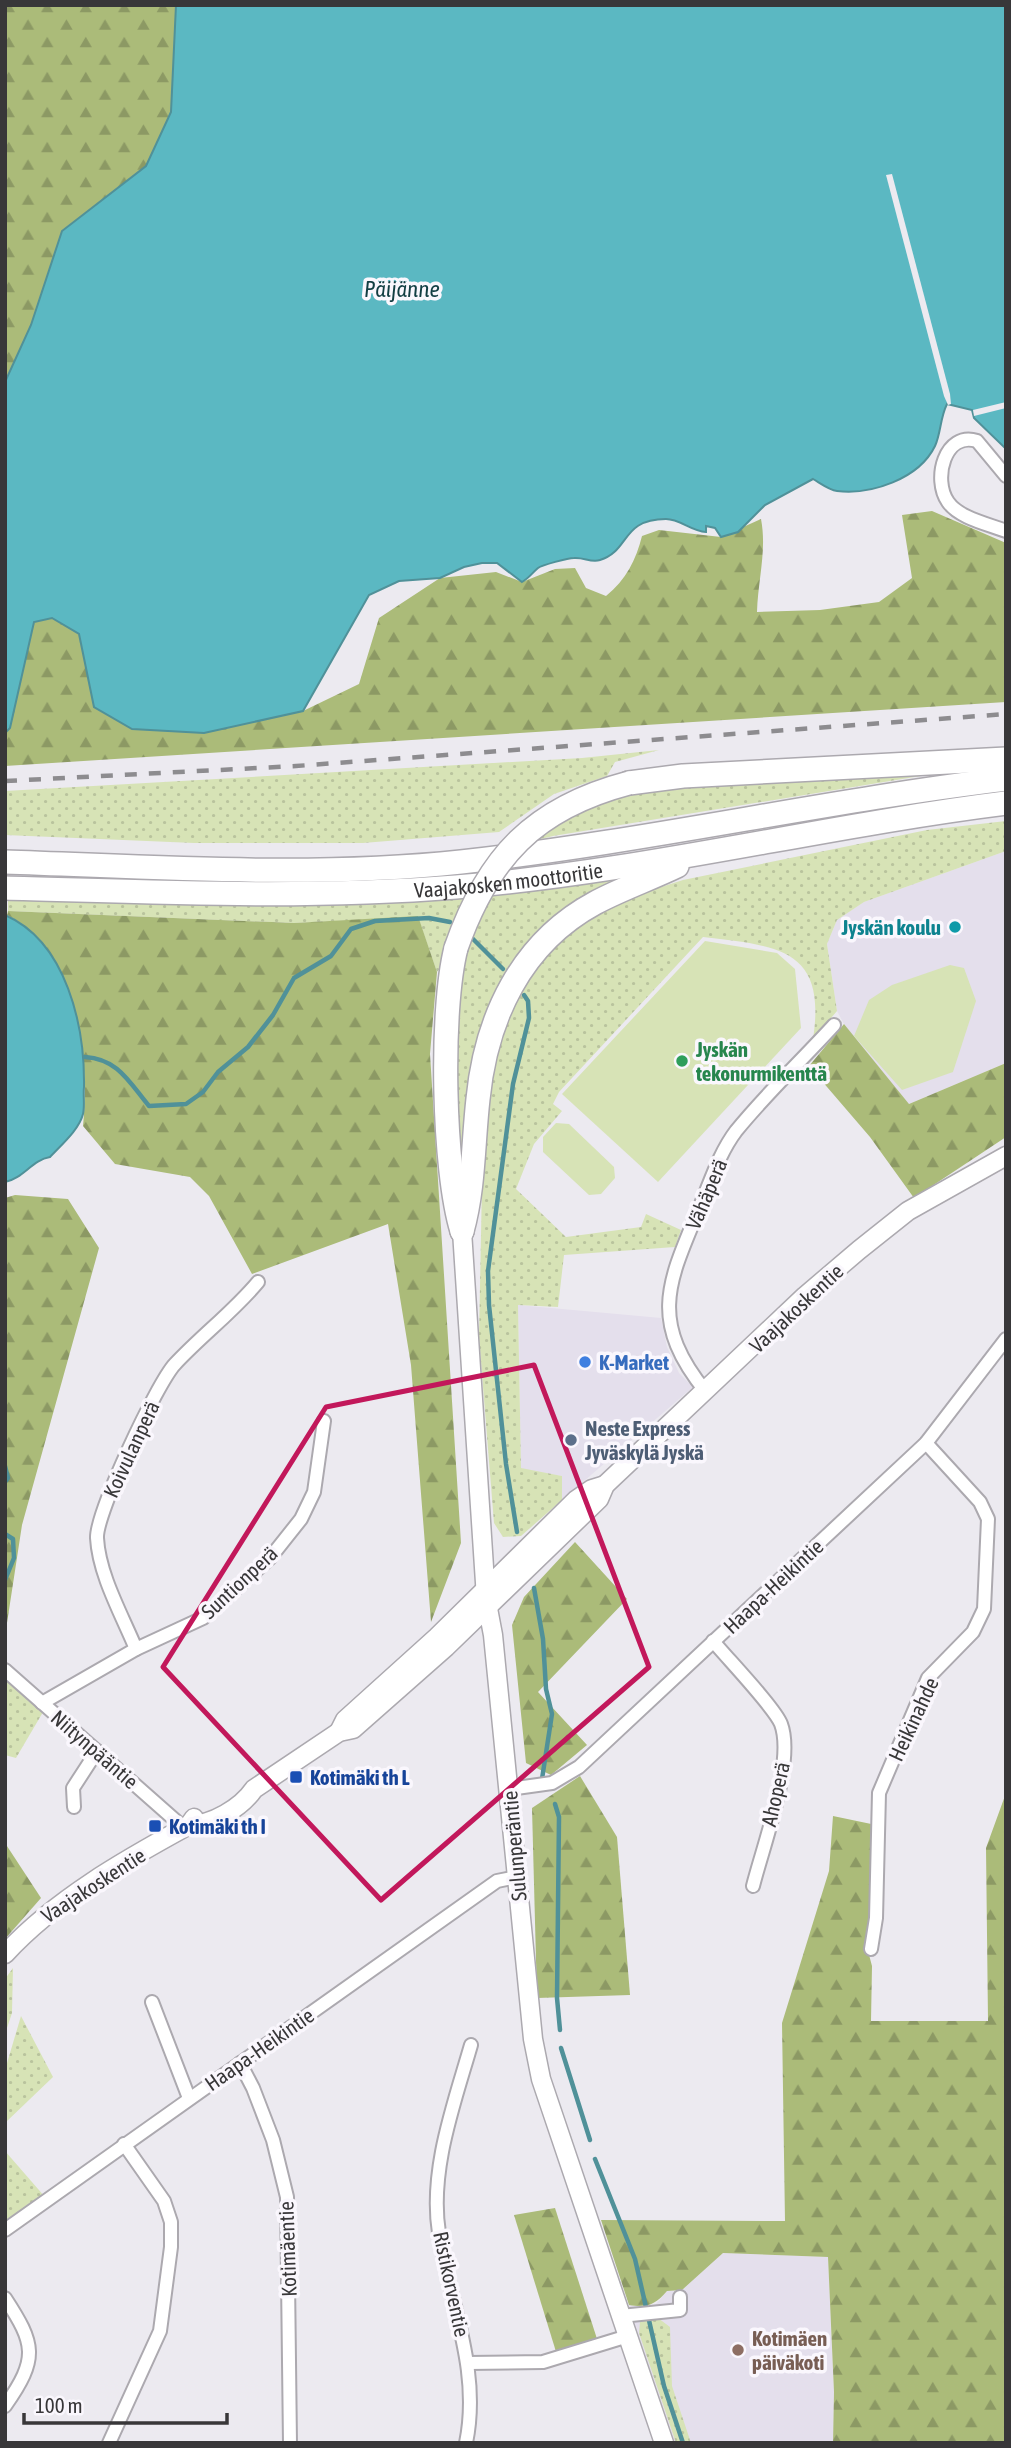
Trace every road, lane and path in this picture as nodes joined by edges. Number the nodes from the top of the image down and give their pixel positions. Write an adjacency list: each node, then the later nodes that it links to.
1 (1006, 476): 2 (street)
2 (1006, 531)
3 (1006, 759): 11 (highway, bridge)
4 (1006, 779): 7 (highway, Vaajakosken moottoritie)
5 (1006, 803): 6 (highway, Vaajakosken moottoritie)
6 (702, 853): 8 (highway, Vaajakosken moottoritie); 11 (highway)
7 (5, 862)
8 (5, 888)
9 (834, 1025): 14 (street, Vähäperä)
10 (1006, 1156): 14 (main road, Vaajakoskentie)
11 (462, 1231): 17 (main road, Sulunperäntie)
12 (258, 1282): 19 (street, Koivulanperä)
13 (1006, 1339): 16 (street, Haapa-Heikintie)
14 (706, 1392): 17 (main road, Vaajakoskentie)
15 (324, 1421): 19 (street, Suntionperä)
16 (926, 1443): 18 (street, Haapa-Heikintie); 28 (street, Heikinahde)
17 (486, 1597): 23 (main road, Sulunperäntie); 25 (main road, Vaajakoskentie)
18 (713, 1641): 23 (street, Haapa-Heikintie); 27 (street, Ahoperä)
19 (136, 1648): 21 (street, Suntionperä)
20 (5, 1671): 21 (street, Niitynpääntie)
21 (42, 1703): 22 (street, Niitynpääntie)
22 (97, 1751): 24 (street); 25 (street, Niitynpääntie)
23 (509, 1789): 26 (main road, Sulunperäntie)
24 (74, 1807)
25 (186, 1827): 29 (main road, Vaajakoskentie)
26 (517, 1877): 32 (street, Haapa-Heikintie); 38 (main road, Sulunperäntie)
27 (753, 1886)
28 (871, 1949)
29 (5, 1954)
30 (152, 2002): 33 (street)
31 (471, 2045): 40 (street, Ristikorventie)
32 (240, 2063): 33 (street, Haapa-Heikintie); 43 (street, Kotimäentie)
33 (189, 2098): 34 (street, Haapa-Heikintie)
34 (124, 2144): 35 (street, Haapa-Heikintie); 42 (street)
35 (5, 2230)
36 (680, 2297): 38 (street)
37 (5, 2298): 41 (street)
38 (621, 2316): 39 (main road, Sulunperäntie)
39 (628, 2336): 40 (street); 45 (main road, Sulunperäntie)
40 (468, 2362): 44 (street, Ristikorventie)
41 (5, 2406)
42 (109, 2443)
43 (290, 2443)
44 (466, 2443)
45 (664, 2443)

